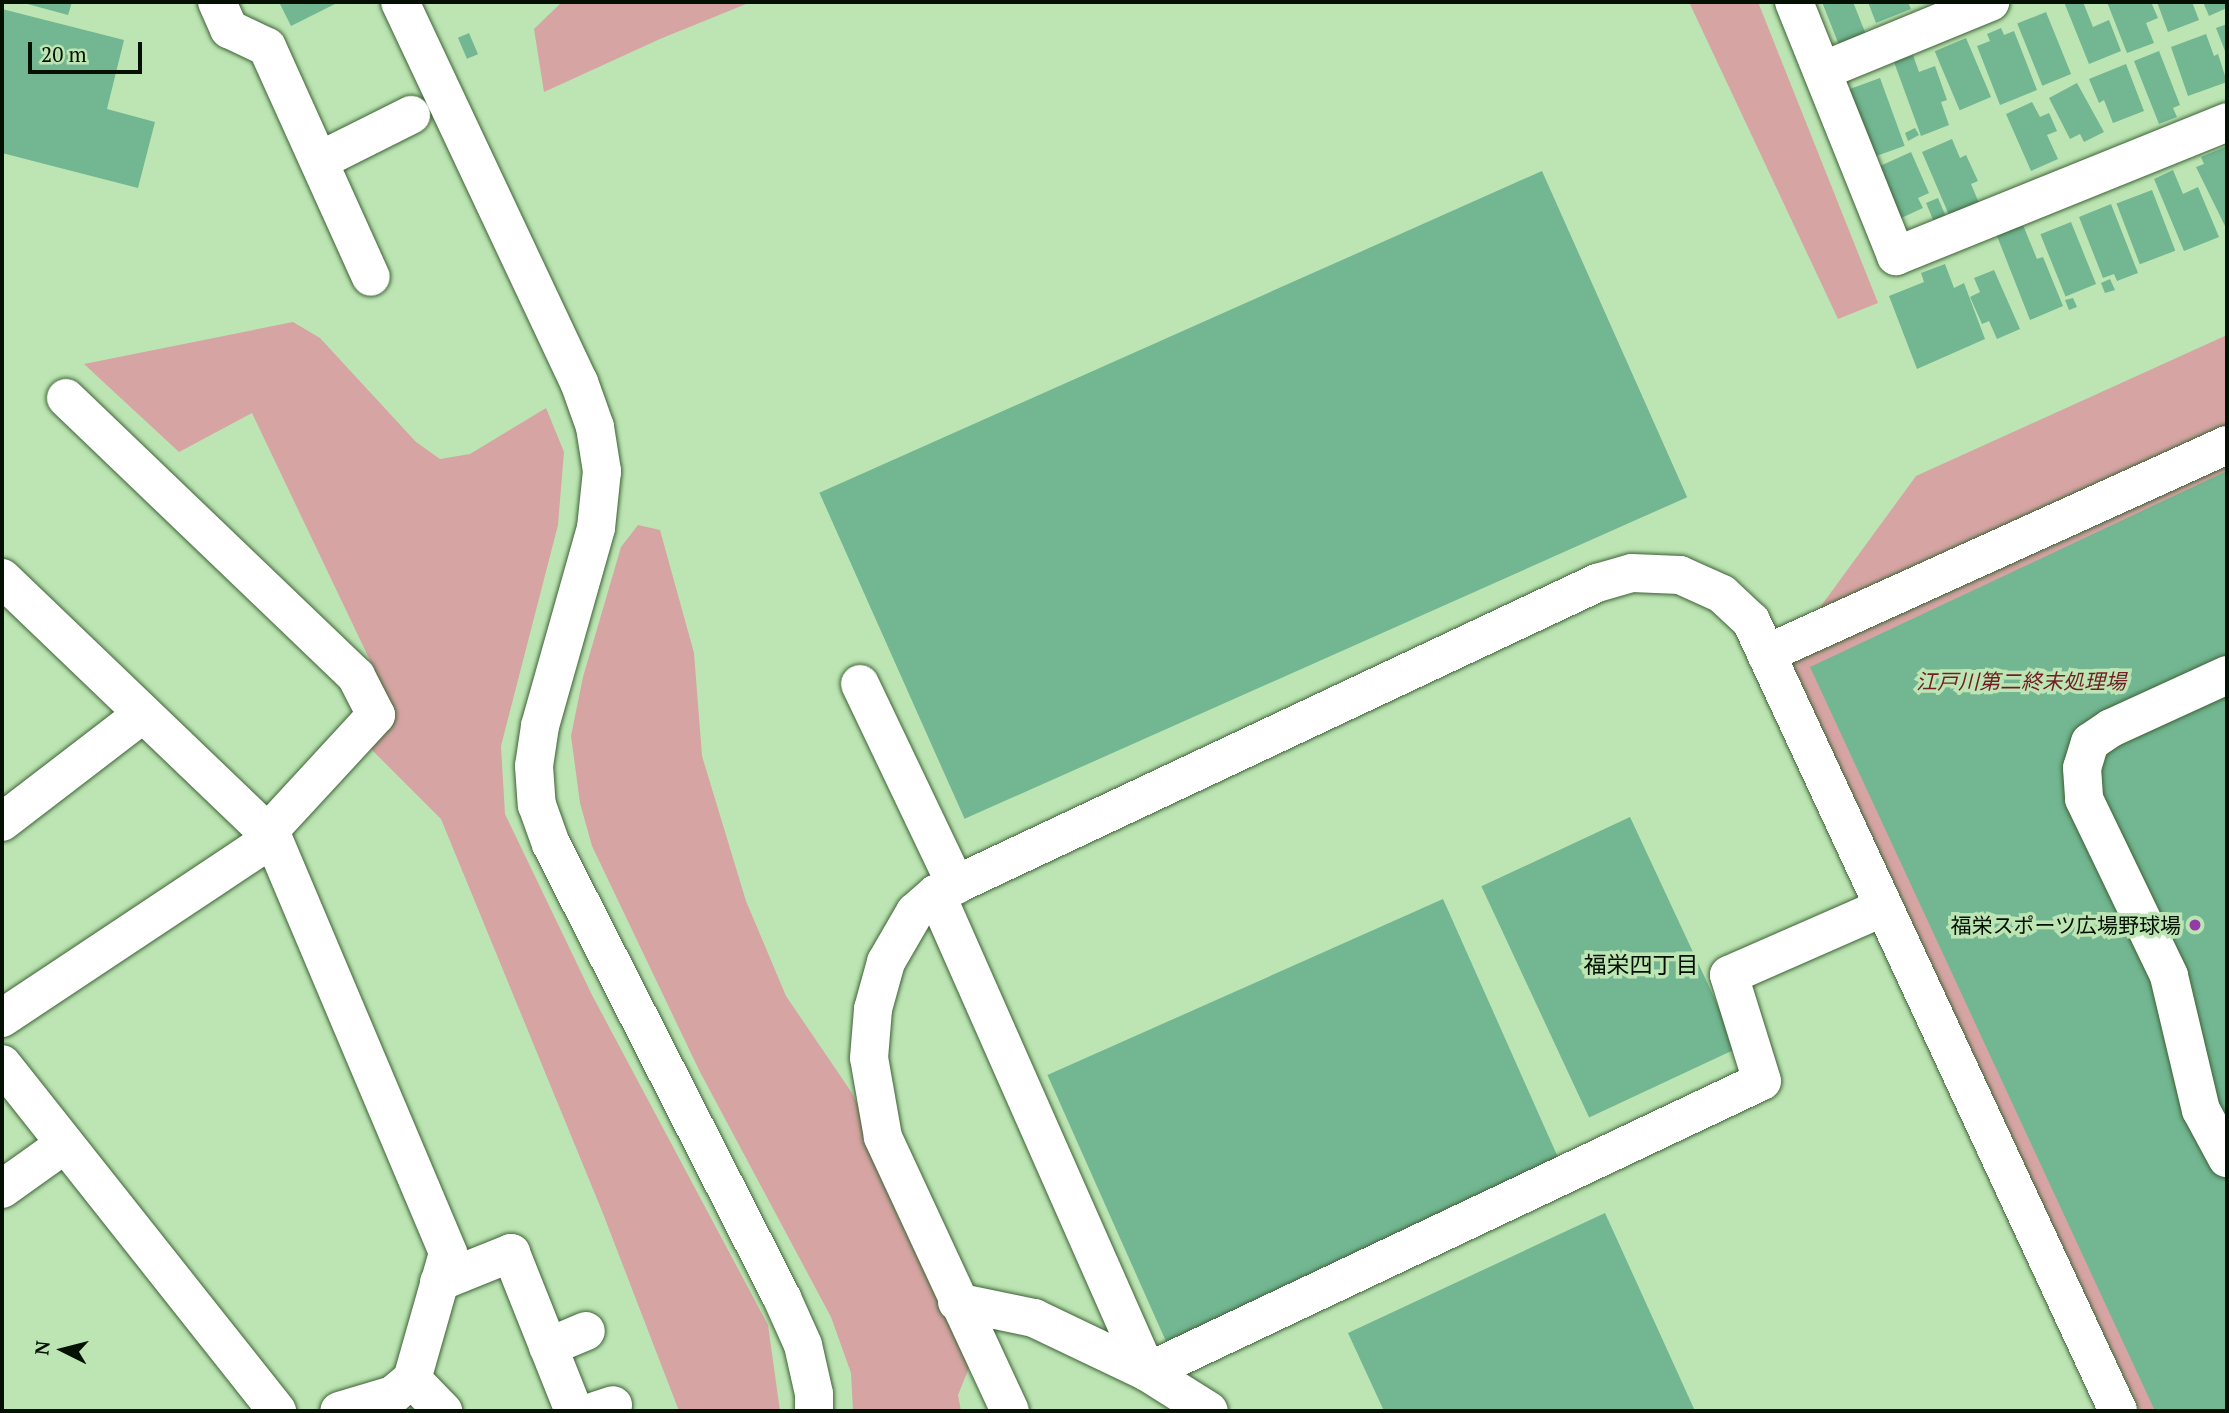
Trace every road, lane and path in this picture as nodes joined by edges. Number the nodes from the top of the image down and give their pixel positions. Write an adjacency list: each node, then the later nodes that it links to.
1 (217, 2): 8 (street)
2 (400, 2): 36 (street)
3 (1794, 2): 5 (street)
4 (1990, 2): 5 (street)
5 (1822, 71): 7 (street)
6 (411, 115): 8 (street)
7 (2227, 122)
8 (319, 161): 9 (street)
9 (372, 277)
10 (66, 398): 18 (street)
11 (2227, 445): 13 (street)
12 (2, 578): 16 (street)
13 (1766, 654): 19 (street); 20 (street)
14 (2227, 675): 24 (street)
15 (860, 684): 19 (street)
16 (143, 714): 17 (street); 18 (street)
17 (2, 822)
18 (270, 836): 21 (street); 26 (street)
19 (946, 890): 27 (street); 30 (street)
20 (1884, 907): 30 (street); 39 (street)
21 (2, 1018)
22 (2, 1064): 23 (street)
23 (65, 1144): 25 (street); 32 (street)
24 (2227, 1158)
25 (2, 1189)
26 (439, 1282): 29 (street); 31 (street)
27 (957, 1302): 30 (street); 37 (street)
28 (586, 1331): 29 (street)
29 (548, 1346): 35 (street)
30 (1147, 1372): 38 (street)
31 (412, 1379): 33 (street); 34 (street)
32 (277, 1411)
33 (339, 1411)
34 (443, 1411)
35 (575, 1411)
36 (814, 1411)
37 (1010, 1411)
38 (1209, 1411)
39 (2118, 1411)

